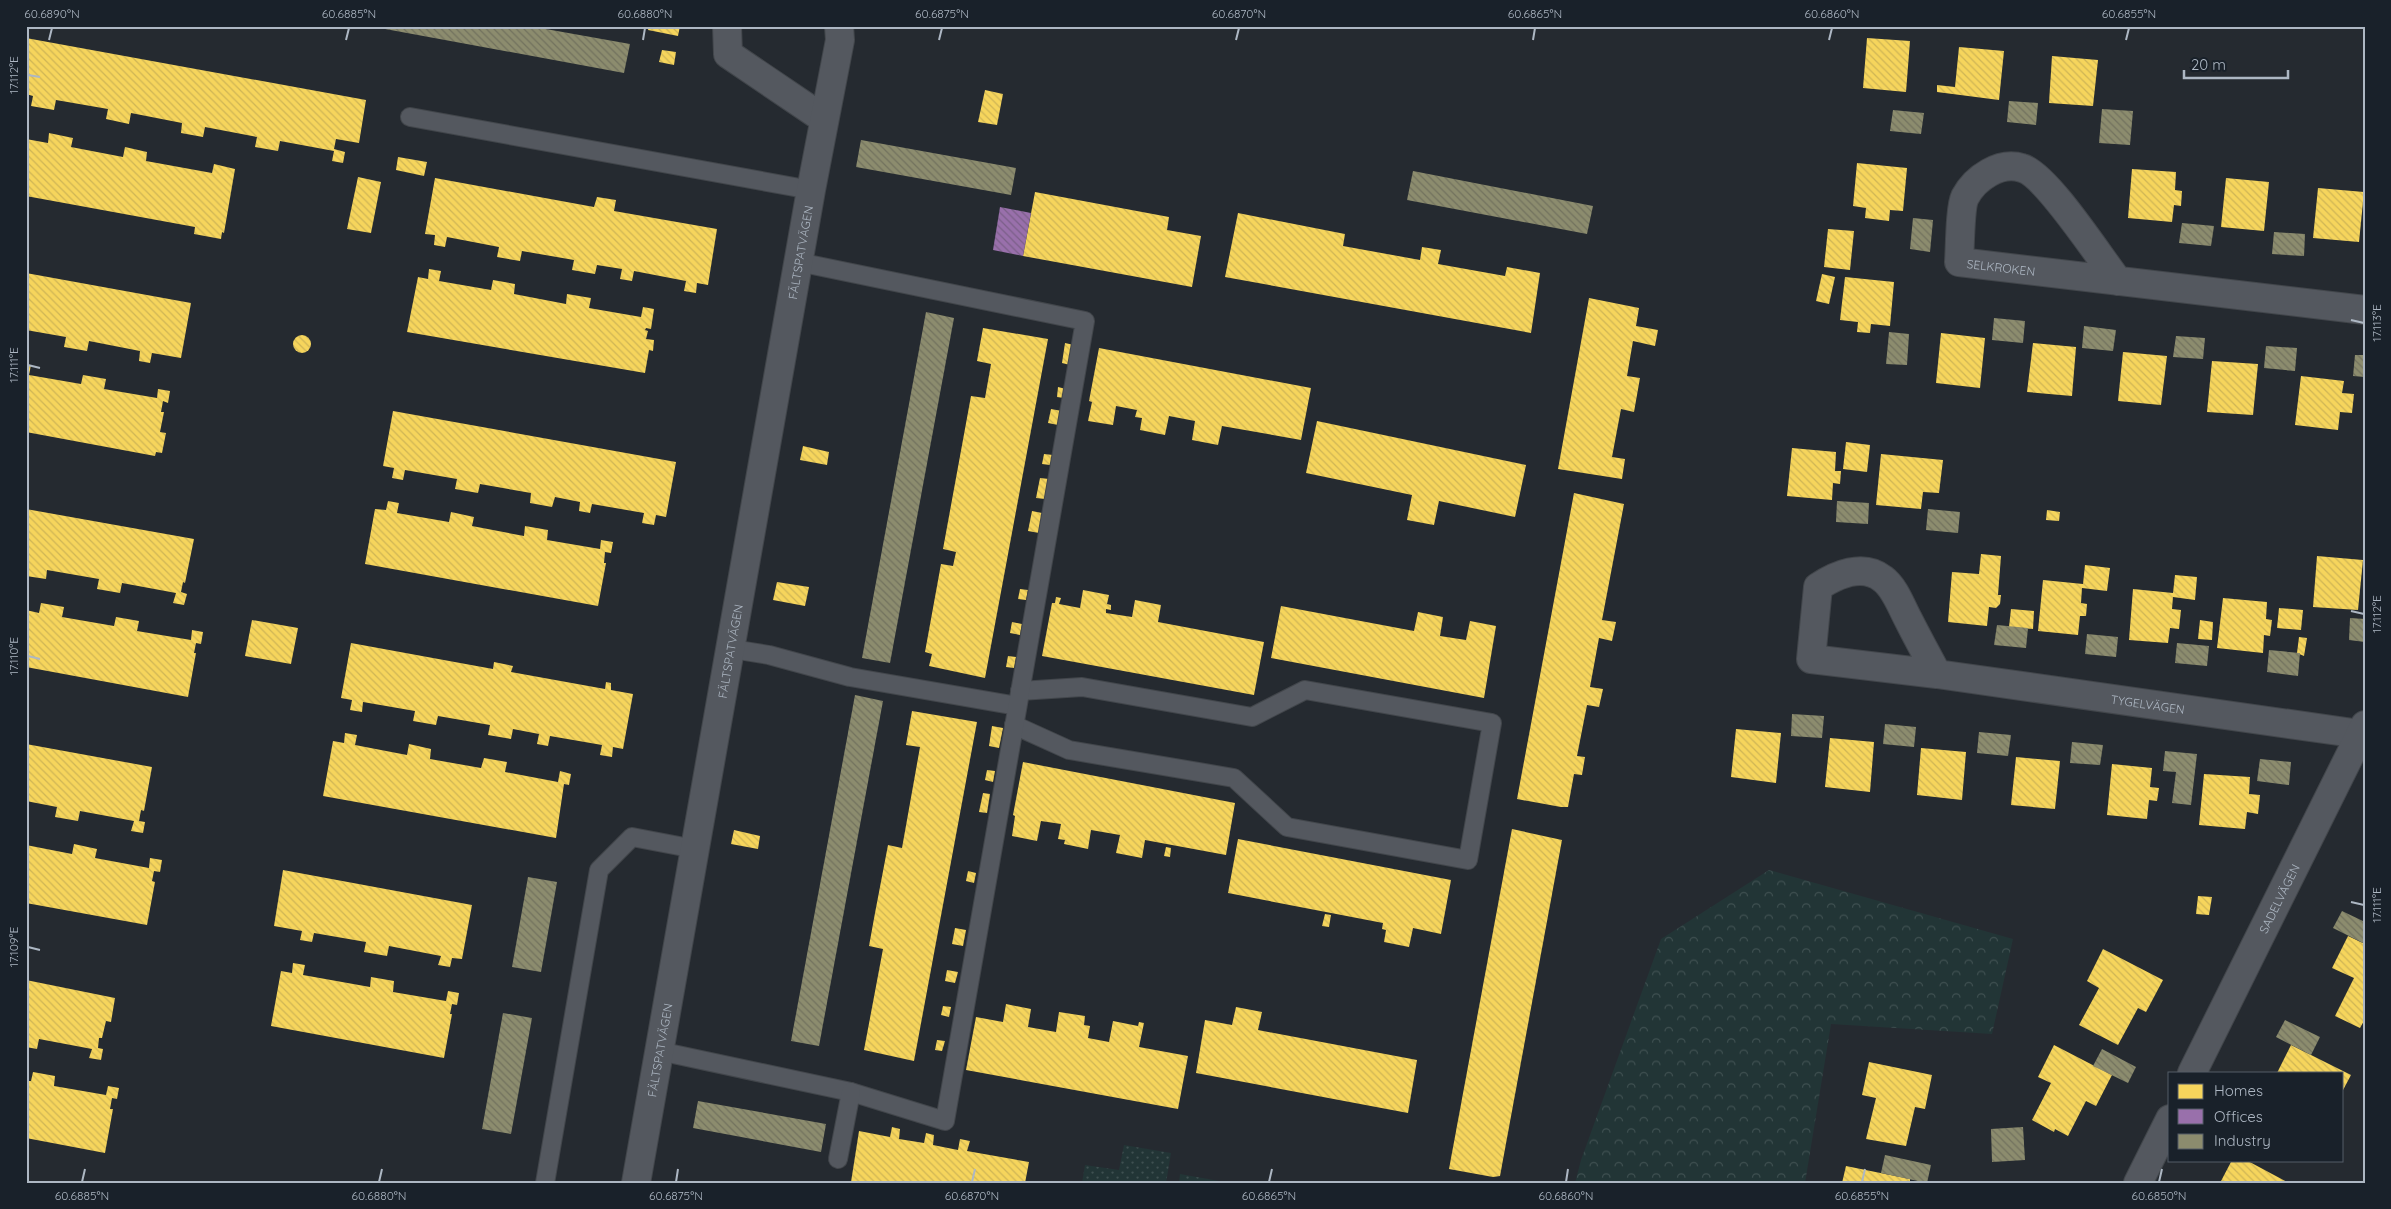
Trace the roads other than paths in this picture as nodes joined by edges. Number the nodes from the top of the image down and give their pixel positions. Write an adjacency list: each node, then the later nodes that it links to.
1 (727, 26): 4 (street)
2 (839, 26): 4 (street, FÄLTSPATVÄGEN)
3 (410, 116): 5 (lane)
4 (824, 119): 5 (street, FÄLTSPATVÄGEN)
5 (811, 190): 6 (street, FÄLTSPATVÄGEN)
6 (798, 262): 9 (street, FÄLTSPATVÄGEN); 11 (lane)
7 (2118, 281): 7 (street, SELKROKEN); 8 (street, SELKROKEN)
8 (2365, 310)
9 (732, 648): 11 (lane); 14 (street, FÄLTSPATVÄGEN)
10 (1937, 674): 10 (street, TYGELVÄGEN); 13 (street, TYGELVÄGEN)
11 (1019, 698): 12 (lane); 12 (lane)
12 (1014, 724): 17 (lane)
13 (2362, 729): 16 (street, SADELVÄGEN)
14 (695, 849): 15 (street, FÄLTSPATVÄGEN); 20 (lane)
15 (660, 1051): 17 (lane); 21 (street, FÄLTSPATVÄGEN)
16 (2192, 1072)
17 (850, 1092): 19 (lane)
18 (2168, 1123): 22 (street)
19 (838, 1159)
20 (545, 1183)
21 (636, 1183)
22 (2138, 1183)

